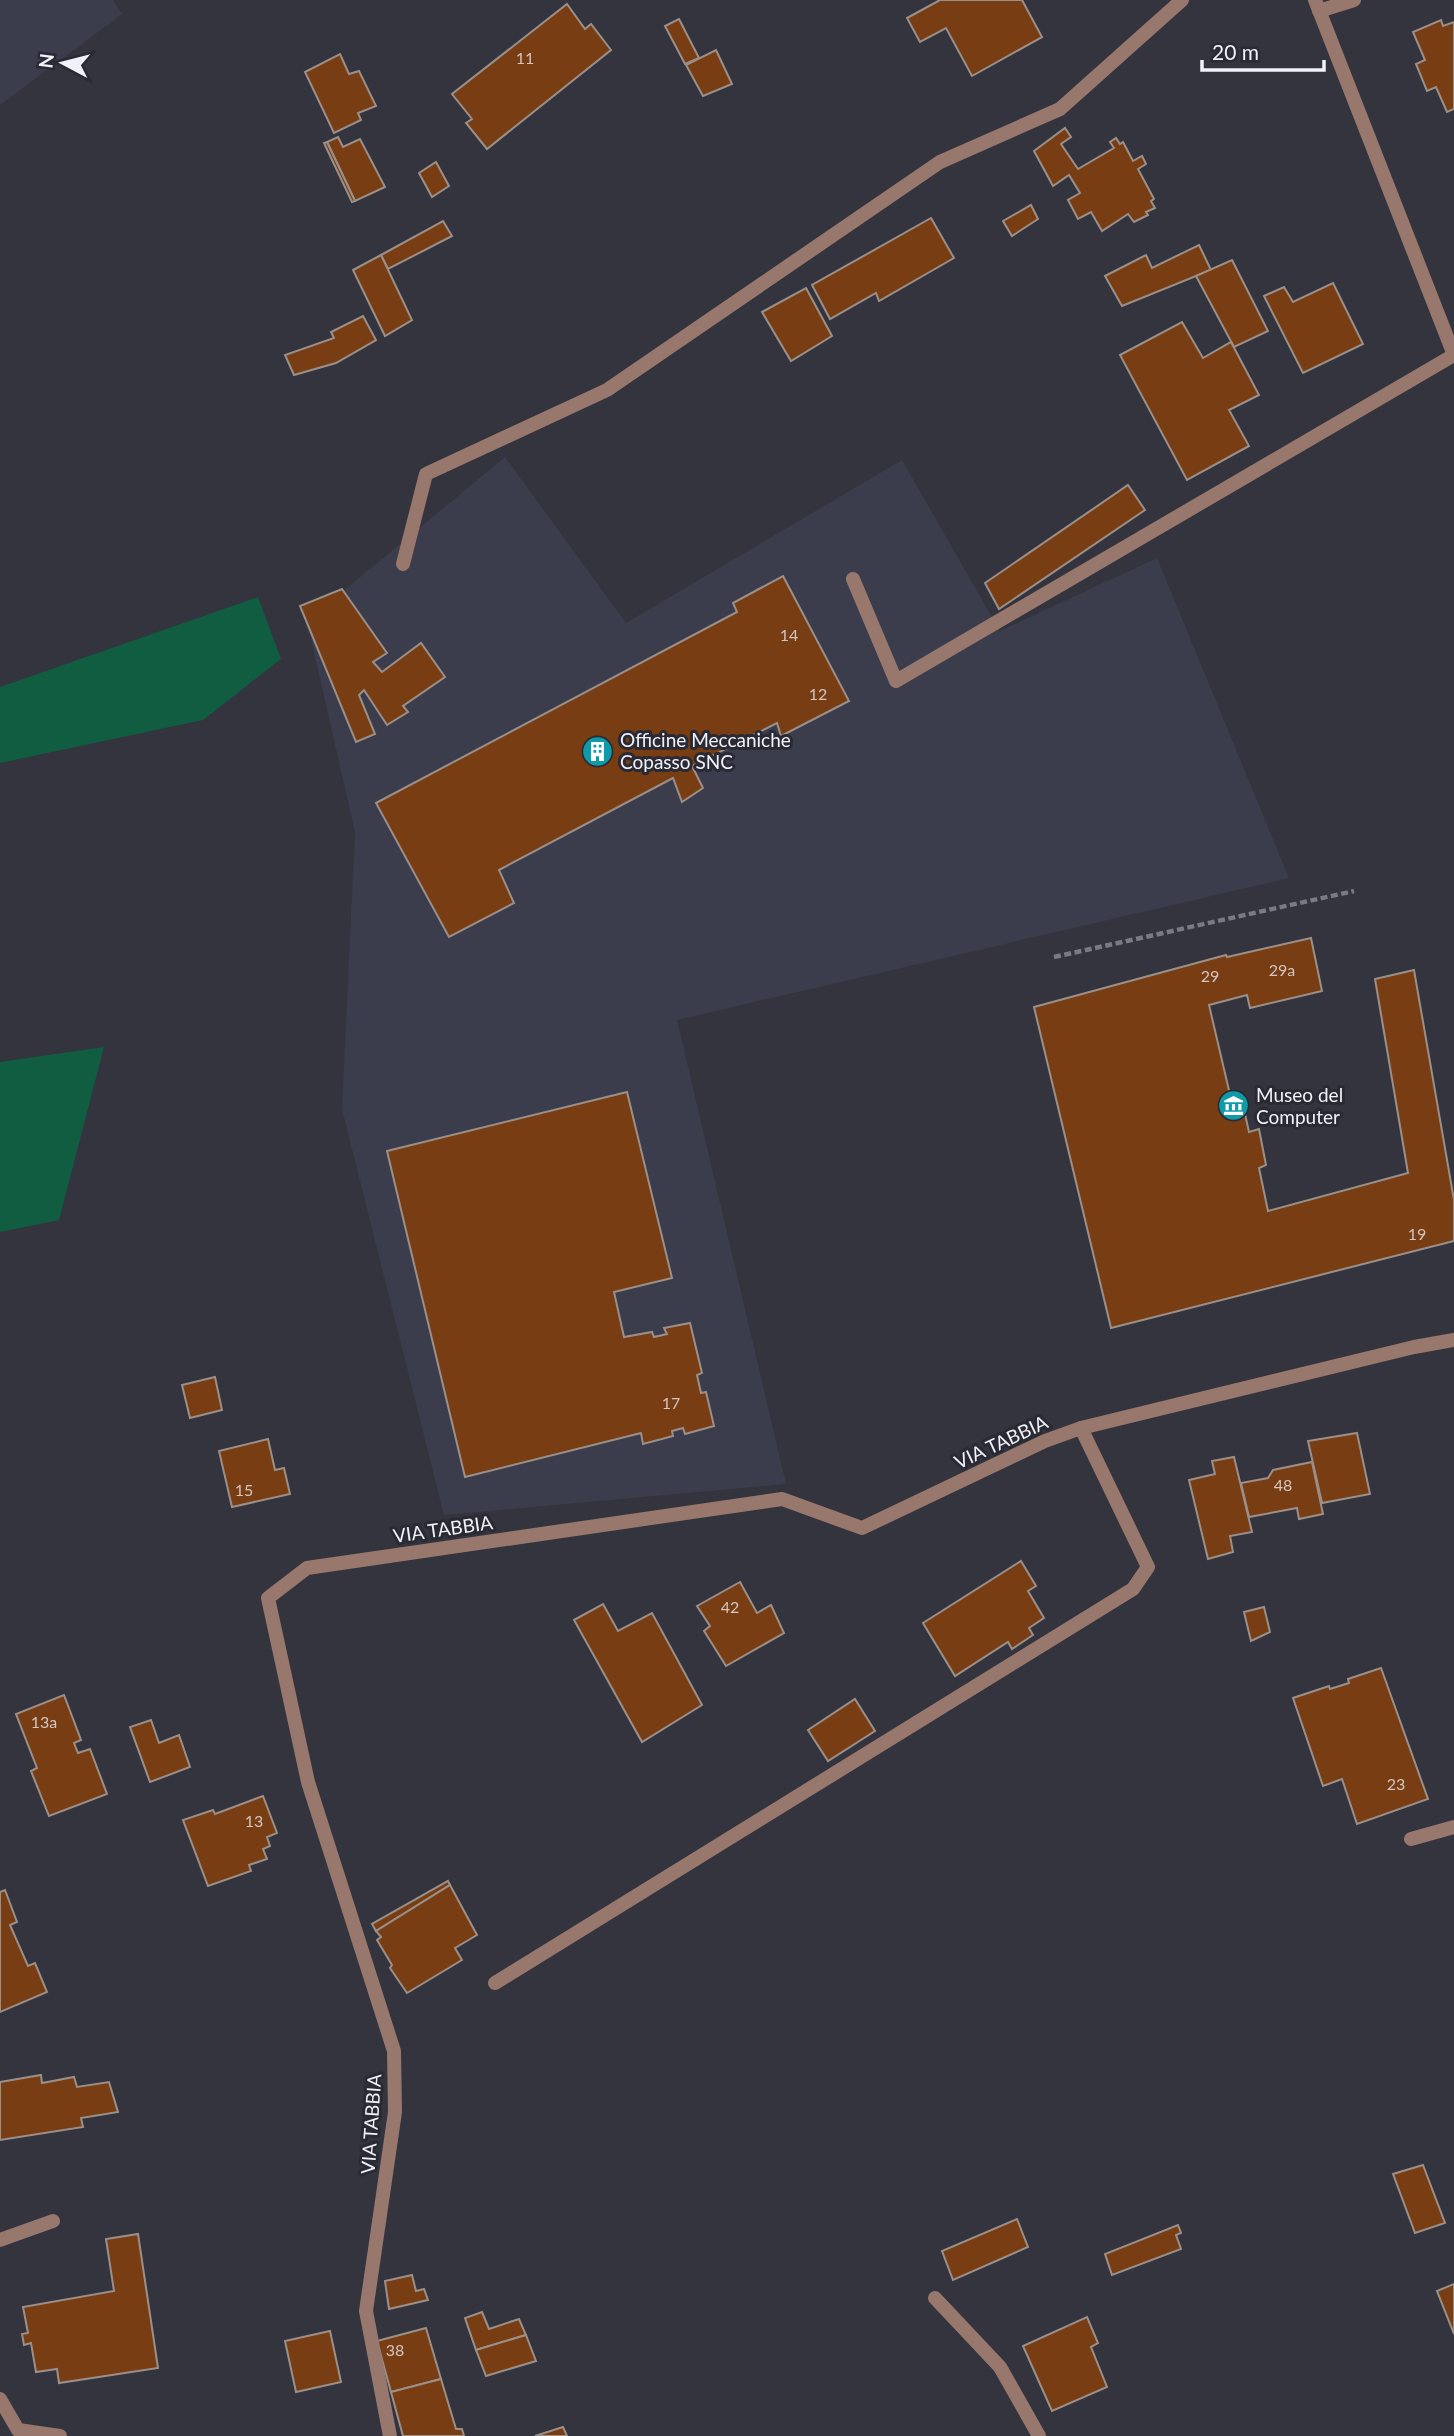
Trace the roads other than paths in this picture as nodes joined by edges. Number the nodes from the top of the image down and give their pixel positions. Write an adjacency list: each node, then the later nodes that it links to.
1 (1182, 0): 5 (street)
2 (1354, 0): 3 (street)
3 (1317, 6): 4 (street)
4 (1454, 355): 6 (street)
5 (403, 564)
6 (853, 579)
7 (1454, 1340): 8 (street, VIA TABBIA)
8 (1081, 1428): 11 (street); 17 (street, VIA TABBIA)
9 (1454, 1828): 10 (street)
10 (1411, 1839)
11 (495, 1983)
12 (53, 2221): 13 (street)
13 (0, 2241)
14 (935, 2298): 18 (street)
15 (0, 2399): 16 (street)
16 (60, 2436)
17 (390, 2436)
18 (1039, 2436)

